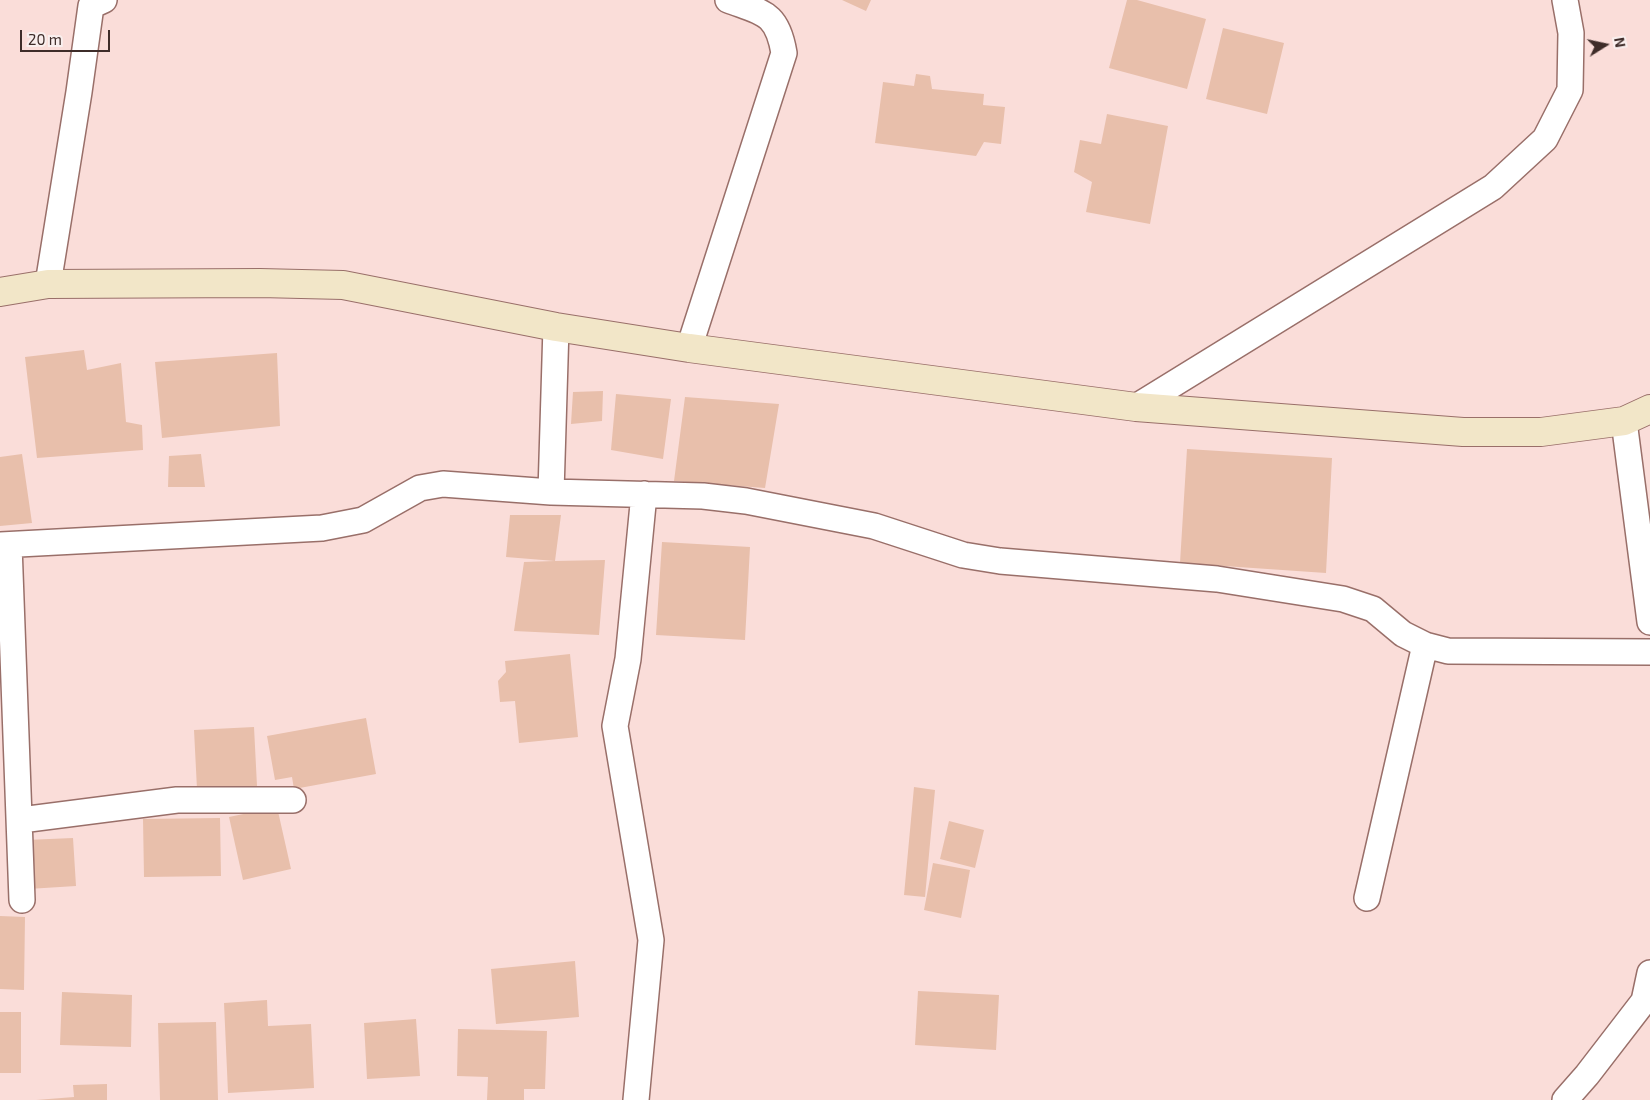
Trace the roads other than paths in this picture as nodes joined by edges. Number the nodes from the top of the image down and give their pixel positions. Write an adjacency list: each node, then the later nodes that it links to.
1 (728, 0): 7 (street)
2 (1565, 0): 8 (street)
3 (95, 2): 4 (street)
4 (48, 284): 5 (street); 6 (street)
5 (0, 292)
6 (556, 326): 7 (street); 11 (street)
7 (689, 348): 8 (street)
8 (1136, 407): 10 (street)
9 (1650, 409): 10 (street)
10 (1624, 421): 14 (street)
11 (551, 492): 12 (street); 13 (street)
12 (644, 494): 15 (street); 22 (street)
13 (5, 545): 18 (street)
14 (1650, 622)
15 (1425, 645): 16 (street); 19 (street)
16 (1650, 652)
17 (293, 800): 18 (street)
18 (21, 820): 20 (street)
19 (1366, 898)
20 (22, 900)
21 (1650, 973): 23 (street)
22 (636, 1100)
23 (1565, 1100)

